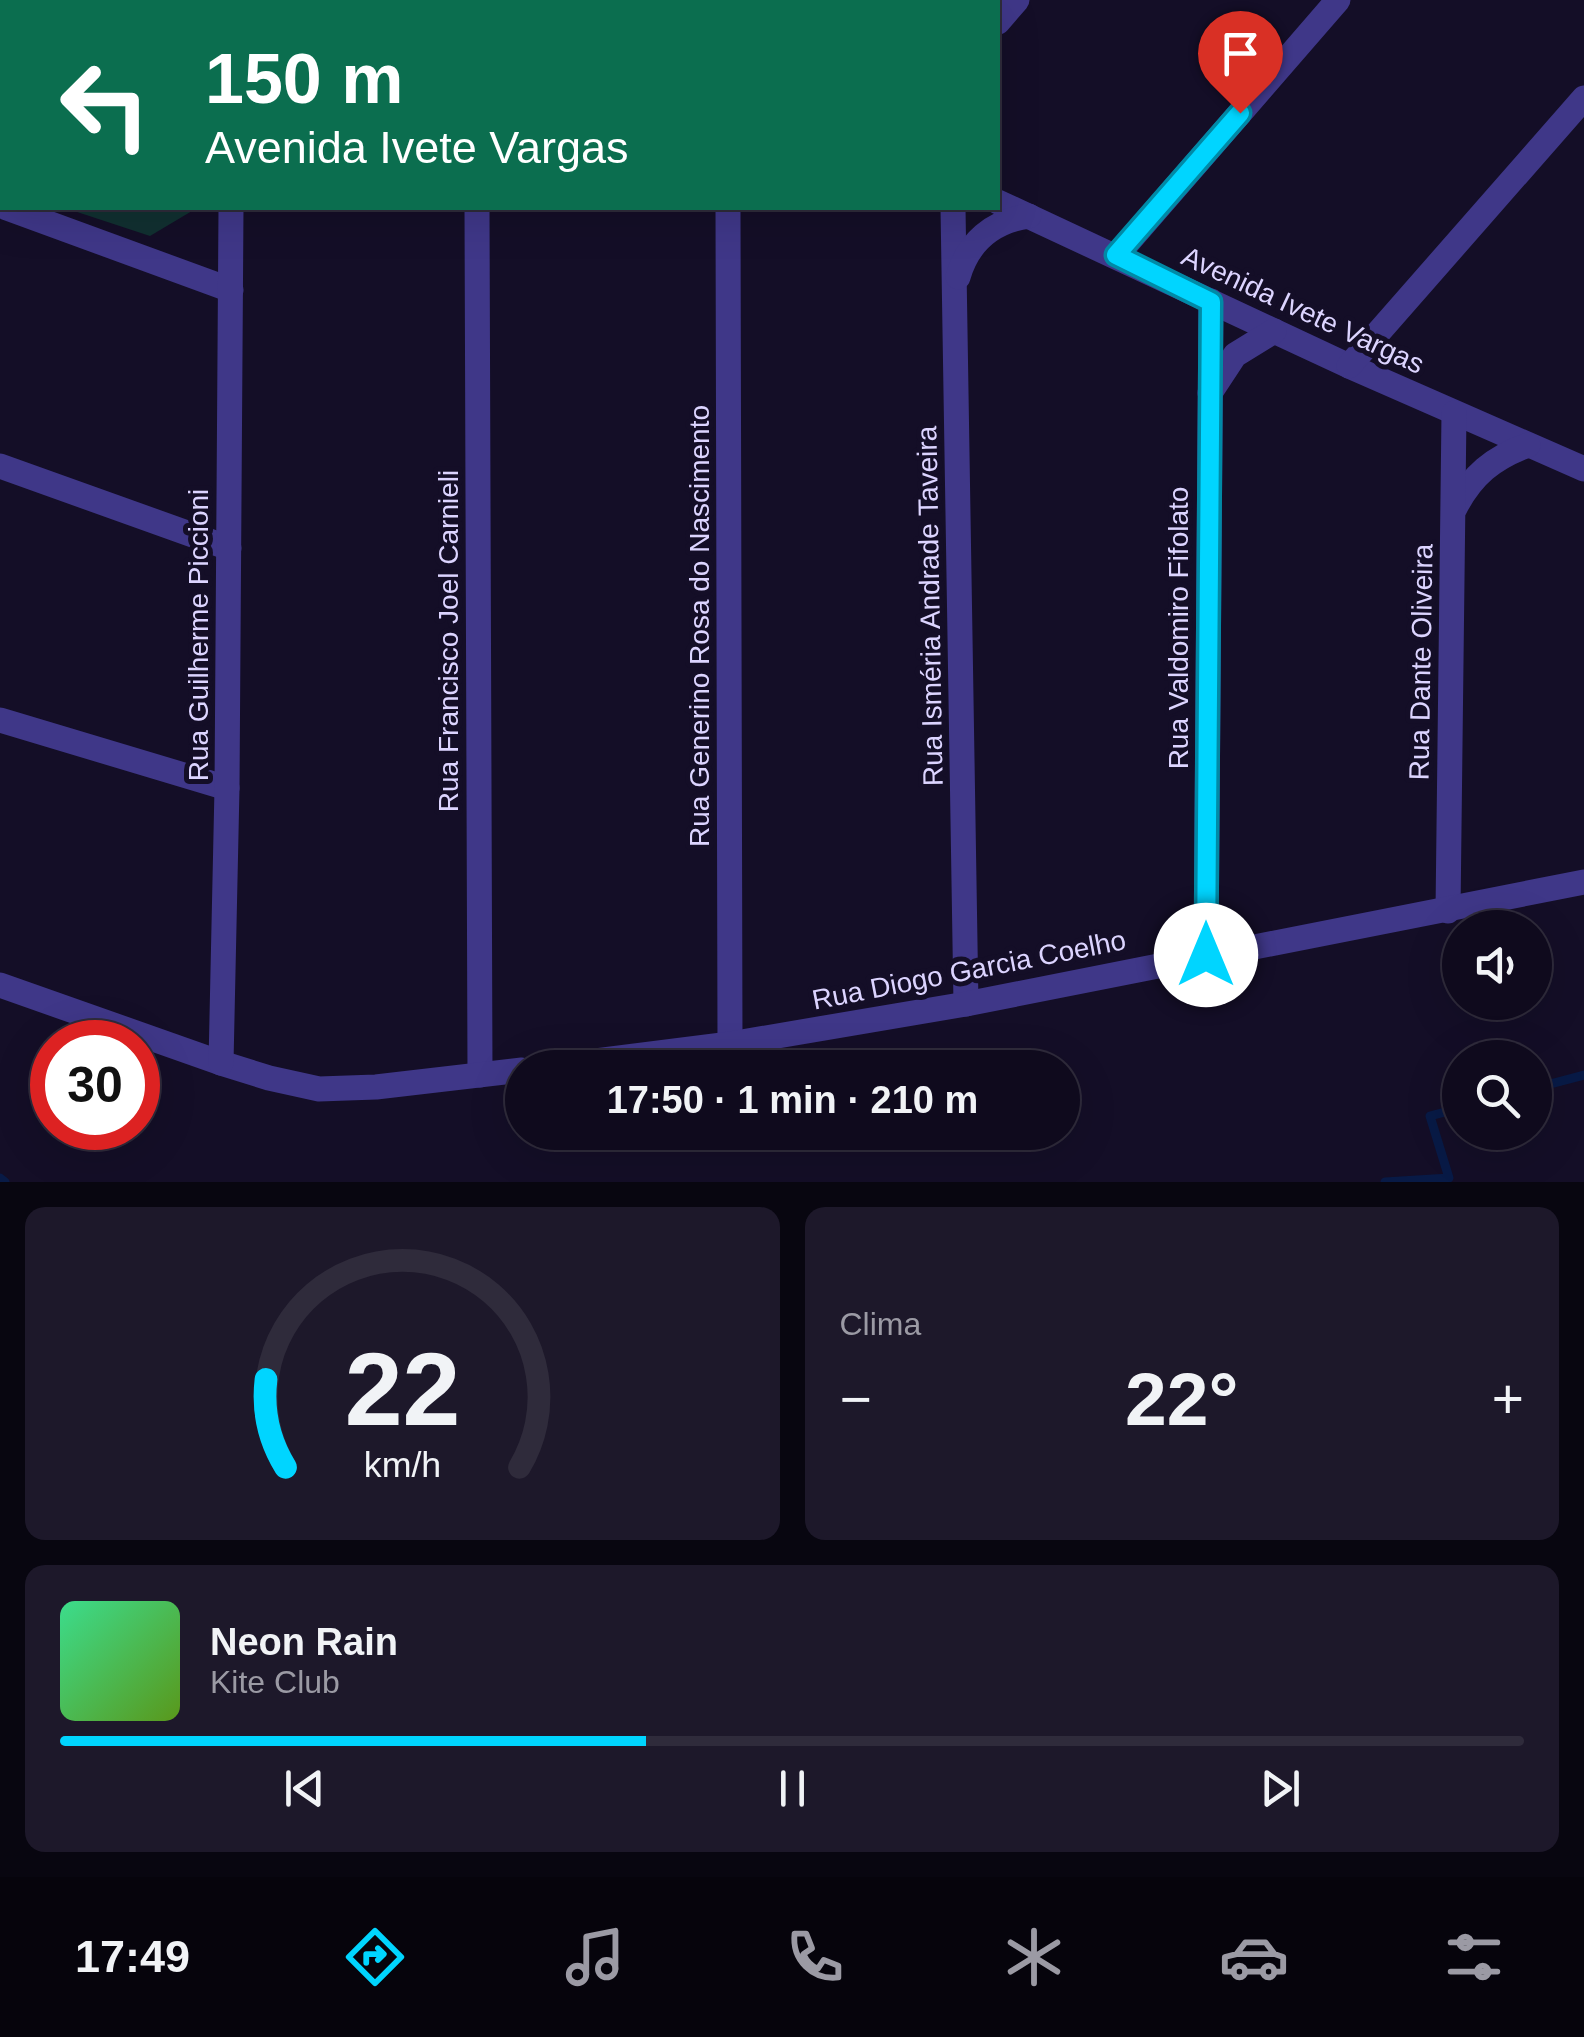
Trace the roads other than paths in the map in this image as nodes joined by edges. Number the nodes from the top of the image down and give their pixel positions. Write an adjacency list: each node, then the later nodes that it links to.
1 (1017, 0): 3 (street)
2 (1338, 0): 12 (street)
3 (1000, 20)
4 (1584, 98): 17 (street)
5 (1000, 203): 11 (street, Avenida Ivete Vargas)
6 (14, 210): 14 (street)
7 (231, 210): 14 (street, Rua Guilherme Piccioni)
8 (476, 210): 38 (street, Rua Francisco Joel Carnieli)
9 (728, 210): 34 (street, Rua Generino Rosa do Nascimento)
10 (953, 210): 13 (street, Rua Isméria Andrade Taveira)
11 (1029, 216): 12 (street, Avenida Ivete Vargas); 13 (street)
12 (1116, 255): 15 (street, Avenida Ivete Vargas)
13 (955, 286): 33 (street, Rua Isméria Andrade Taveira)
14 (231, 290): 24 (street, Rua Guilherme Piccioni)
15 (1211, 302): 16 (street, Avenida Ivete Vargas); 18 (street, Rua Valdomiro Fifolato)
16 (1274, 330): 17 (street, Avenida Ivete Vargas); 18 (street)
17 (1349, 366): 19 (street, Avenida Ivete Vargas)
18 (1210, 394): 31 (street, Rua Valdomiro Fifolato)
19 (1454, 413): 20 (street, Avenida Ivete Vargas); 23 (street, Rua Dante Oliveira)
20 (1528, 444): 22 (street, Avenida Ivete Vargas); 23 (street)
21 (0, 466): 24 (street)
22 (1583, 466)
23 (1453, 513): 28 (street, Rua Dante Oliveira)
24 (229, 548): 26 (street, Rua Guilherme Piccioni)
25 (0, 720): 26 (street)
26 (227, 788): 36 (street, Rua Guilherme Piccioni)
27 (1584, 882): 29 (street, Rua Diogo Garcia Coelho)
28 (1448, 910)
29 (1453, 910)
30 (1442, 912): 31 (street, Rua Diogo Garcia Coelho)
31 (1206, 955): 33 (street, Rua Diogo Garcia Coelho)
32 (0, 985): 36 (street)
33 (966, 1004): 34 (street, Rua Diogo Garcia Coelho)
34 (730, 1044): 35 (street, Rua Diogo Garcia Coelho)
35 (682, 1050)
36 (221, 1063): 38 (street)
37 (505, 1072): 38 (street)
38 (480, 1075)

